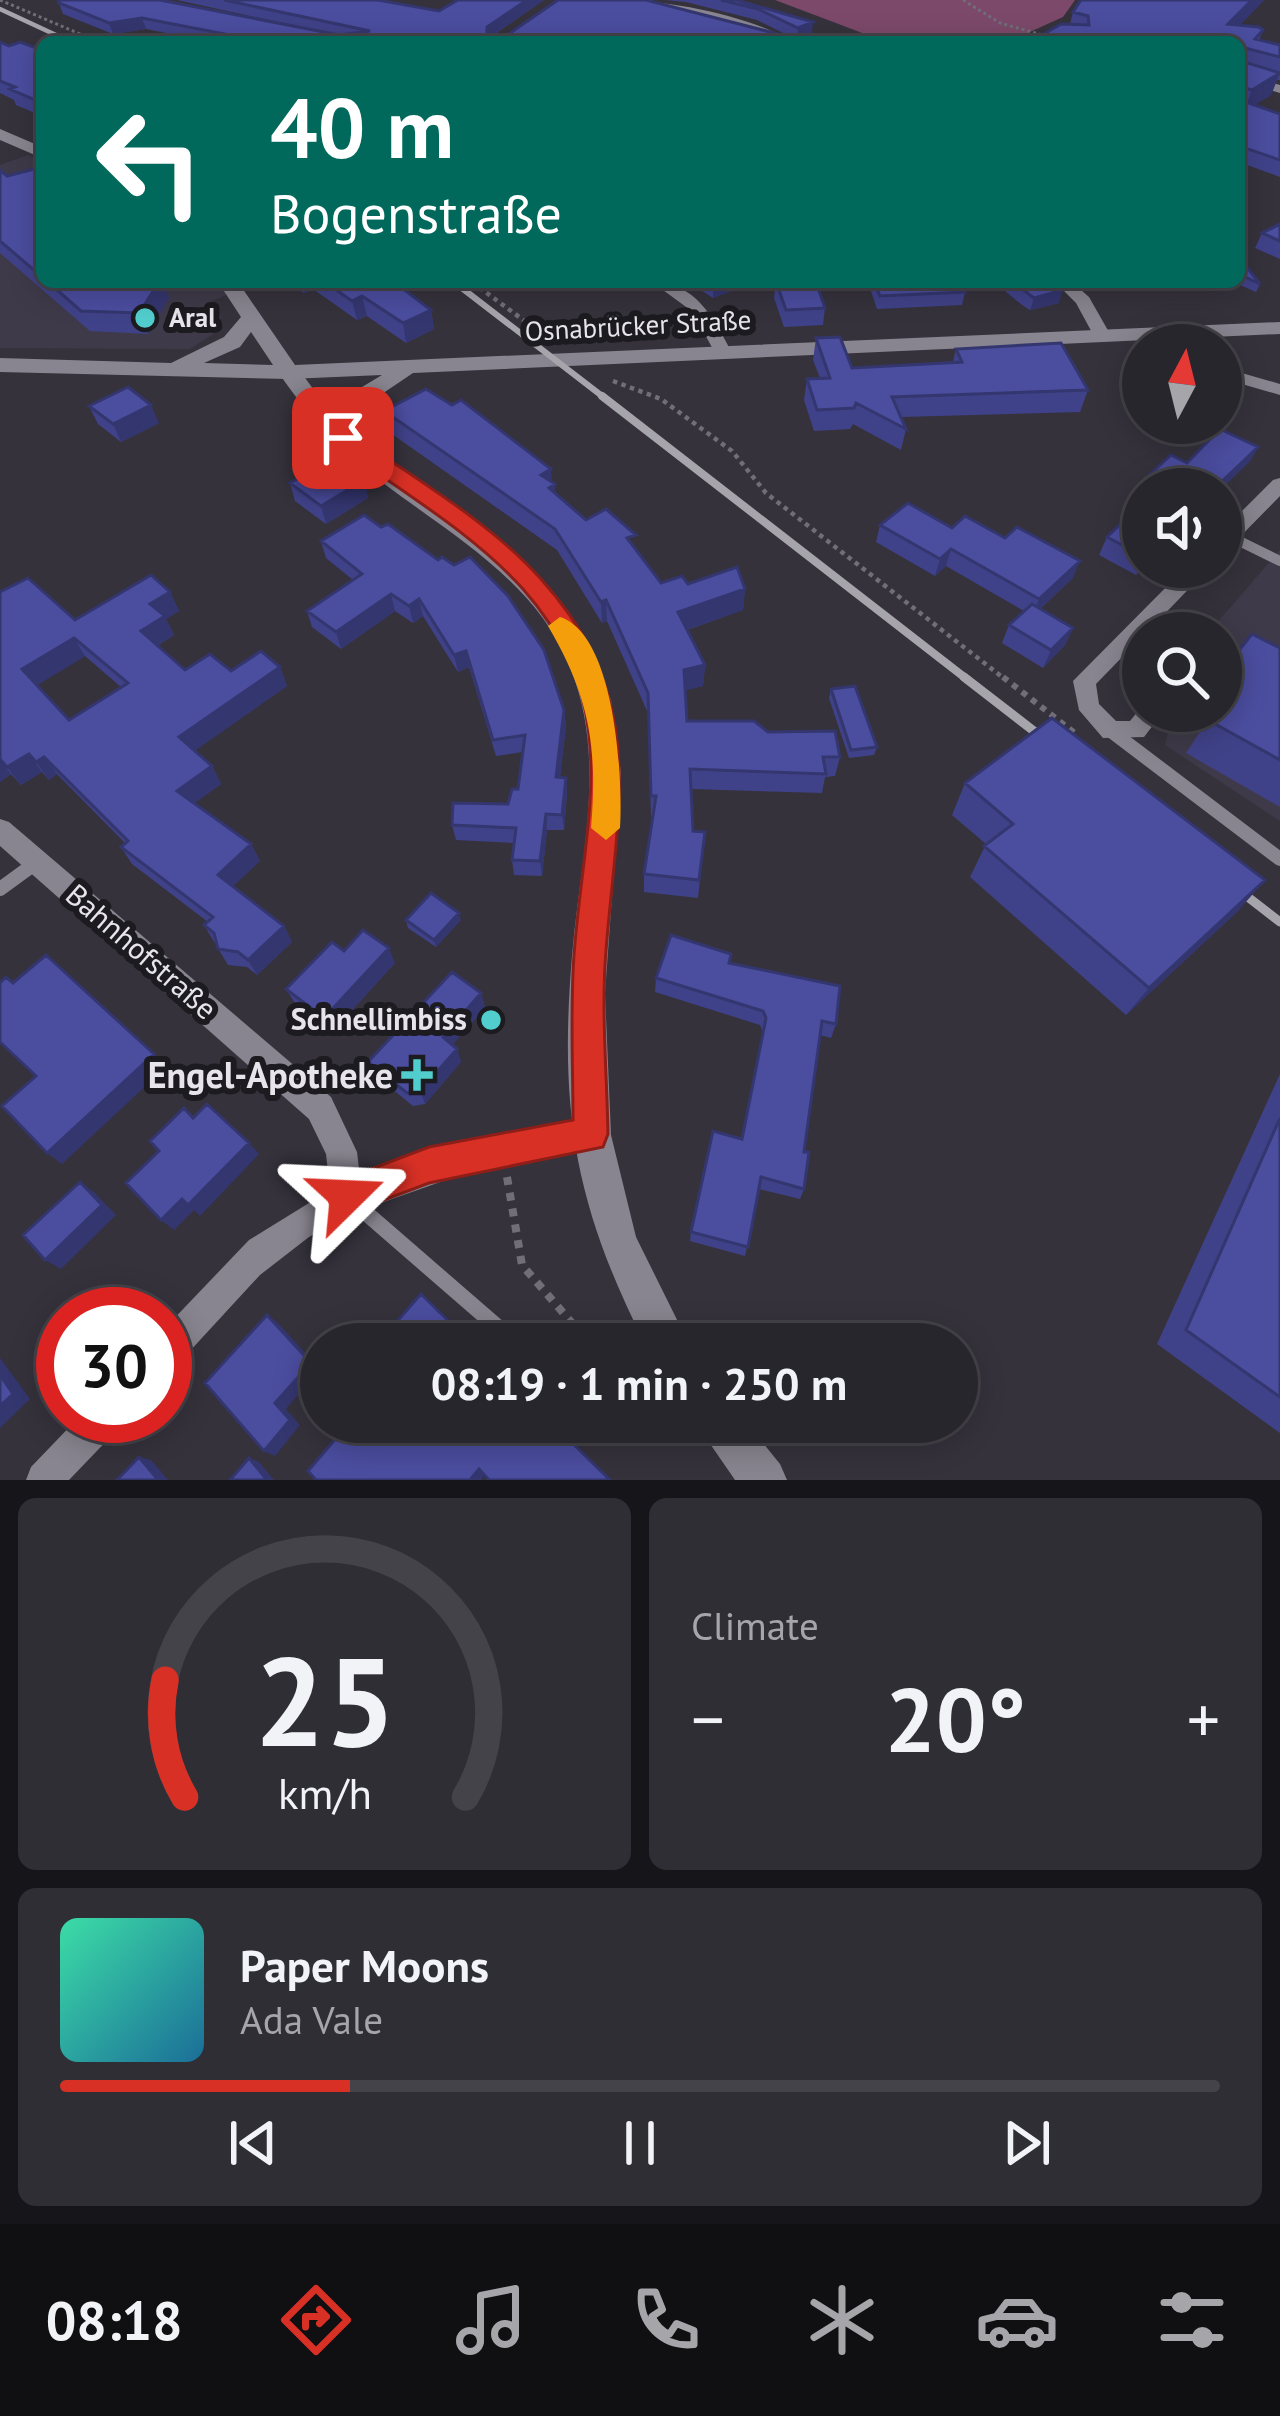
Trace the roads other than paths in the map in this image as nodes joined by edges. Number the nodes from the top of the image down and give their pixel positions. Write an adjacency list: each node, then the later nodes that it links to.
1 (624, 0): 2 (street)
2 (771, 36)
3 (1245, 79): 4 (street)
4 (1280, 89)
5 (0, 134): 6 (main road)
6 (36, 150)
7 (234, 288): 10 (main road)
8 (669, 288): 15 (street)
9 (1069, 288): 13 (street)
10 (254, 314): 18 (main road); 19 (main road)
11 (1280, 328): 12 (main road, Osnabrücker Straße)
12 (1242, 332)
13 (1101, 334): 14 (main road, Osnabrücker Straße); 15 (main road, Osnabrücker Straße)
14 (1122, 335)
15 (722, 351): 17 (main road, Osnabrücker Straße)
16 (0, 365): 18 (main road, Osnabrücker Straße)
17 (410, 367): 19 (main road, Osnabrücker Straße); 22 (main road)
18 (161, 372): 19 (main road, Osnabrücker Straße)
19 (289, 372): 22 (main road)
20 (1242, 378): 21 (street)
21 (1280, 390)
22 (343, 438): 36 (main road)
23 (1280, 484): 24 (street)
24 (1242, 523)
25 (1242, 546): 26 (lane)
26 (1280, 561)
27 (1179, 588): 28 (street)
28 (1157, 612)
29 (1122, 647): 30 (street)
30 (1112, 731): 31 (street); 33 (lane)
31 (1122, 731)
32 (0, 830): 34 (street, Bahnhofstraße)
33 (1280, 860)
34 (37, 862): 35 (lane); 37 (street, Bahnhofstraße)
35 (0, 889)
36 (590, 1134): 37 (street); 39 (main road)
37 (347, 1196): 38 (lane); 40 (street)
38 (493, 1323)
39 (658, 1323)
40 (192, 1325)
41 (79, 1443): 43 (street)
42 (734, 1443): 44 (main road)
43 (44, 1480)
44 (764, 1480)

